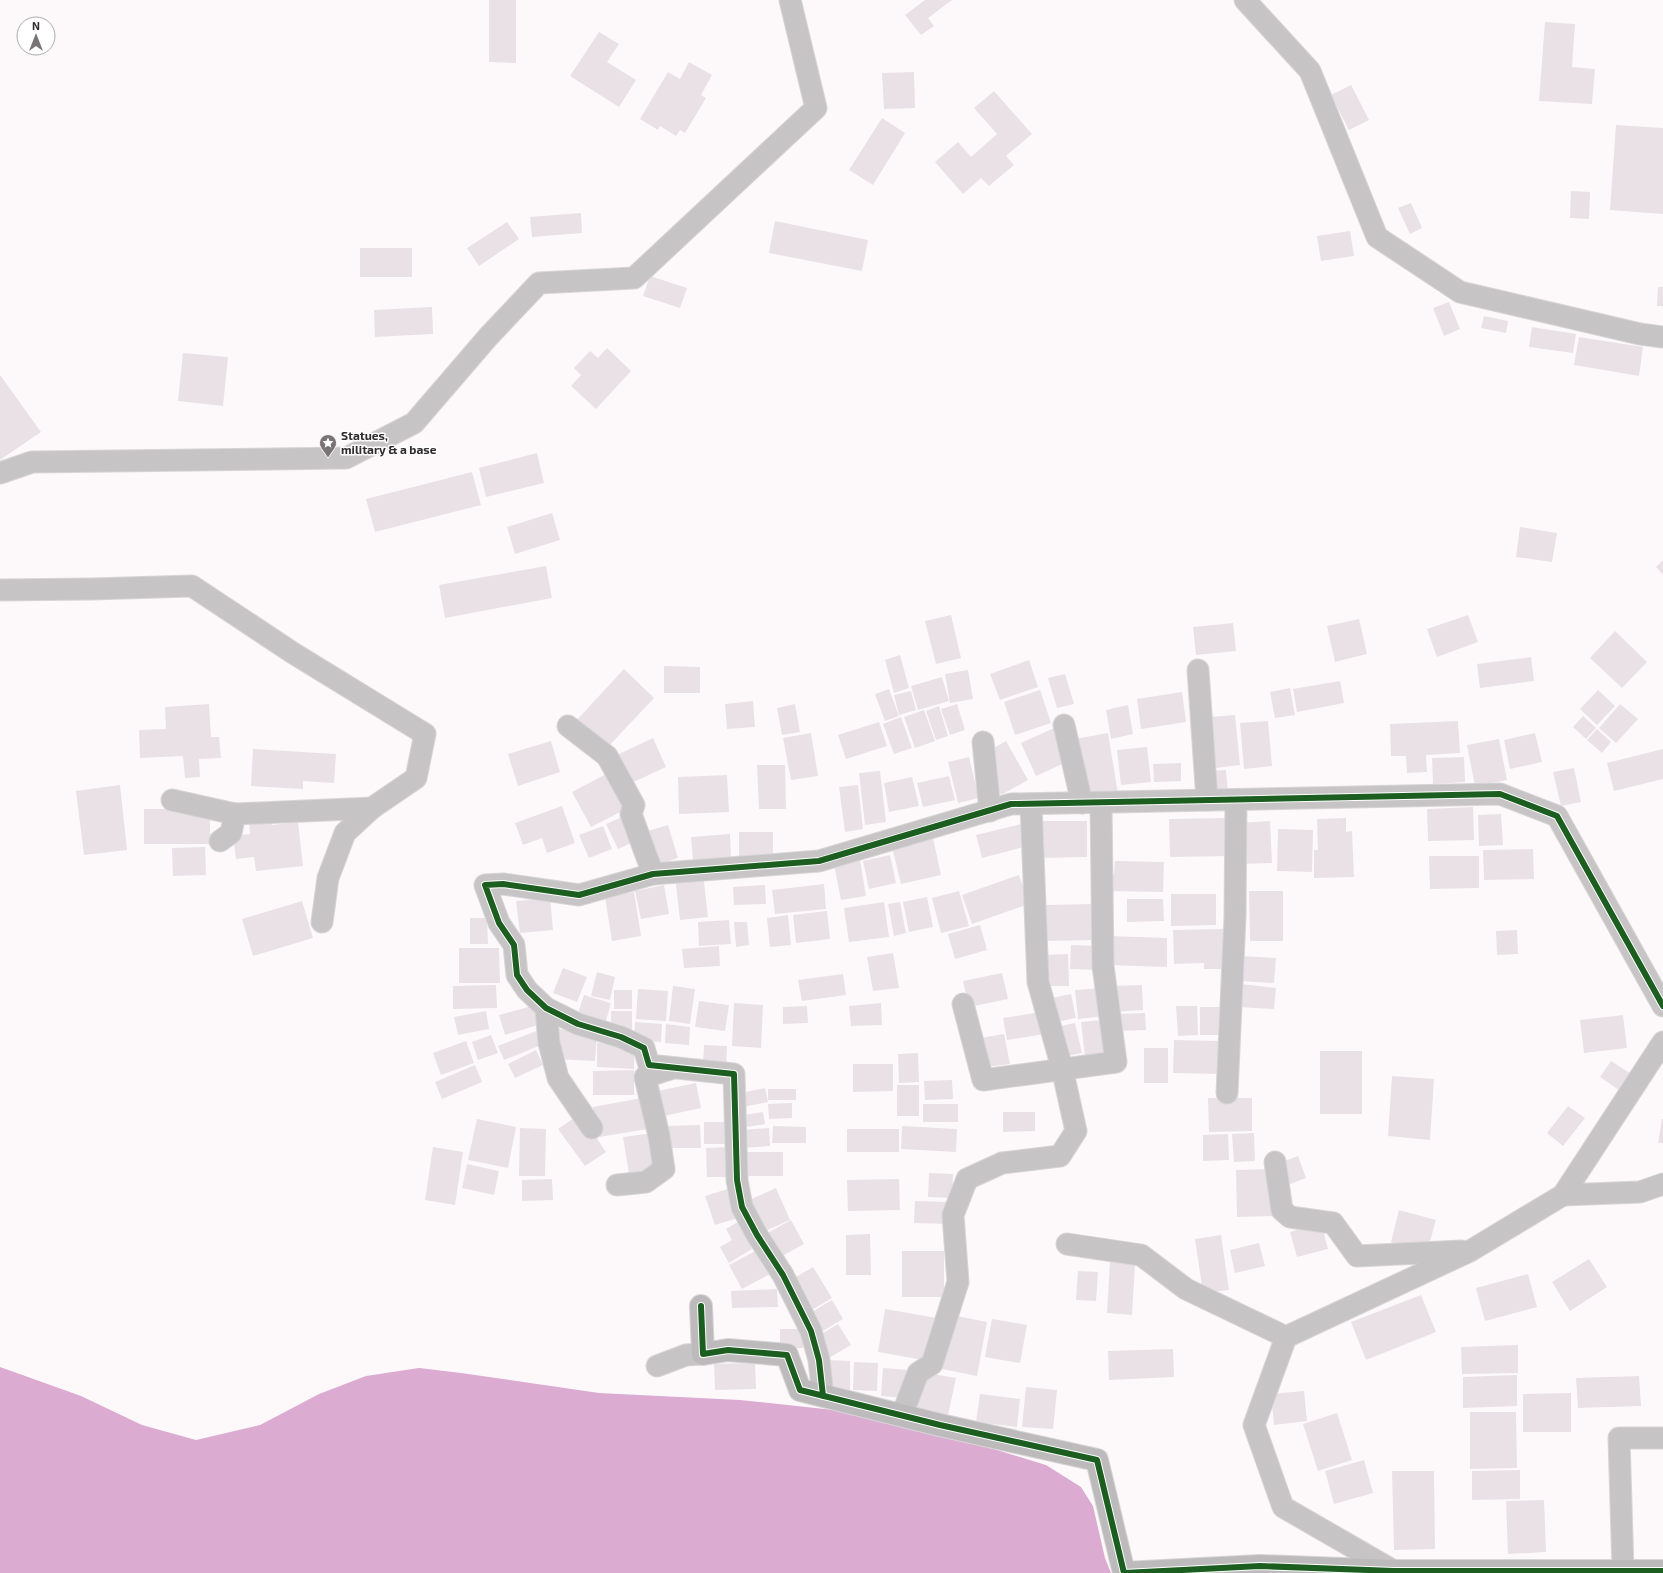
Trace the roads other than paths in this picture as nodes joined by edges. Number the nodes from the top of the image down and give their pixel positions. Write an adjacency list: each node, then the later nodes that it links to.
1 (790, 0): 4 (street)
2 (1245, 0): 3 (street)
3 (1663, 337)
4 (0, 473)
5 (0, 590): 15 (street)
6 (1198, 670): 11 (street)
7 (1064, 725): 13 (street)
8 (568, 726): 19 (street)
9 (983, 742): 16 (street)
10 (172, 800): 17 (street)
11 (1207, 800): 12 (street); 13 (street)
12 (1236, 800): 22 (street); 27 (street)
13 (1091, 803): 14 (street); 26 (street)
14 (1031, 804): 16 (street); 26 (street)
15 (372, 808): 17 (street); 20 (street)
16 (990, 811): 19 (street)
17 (236, 814): 18 (street)
18 (220, 842)
19 (653, 874): 23 (street)
20 (322, 922)
21 (963, 1004): 26 (street)
22 (1663, 1006)
23 (546, 1008): 25 (street); 28 (street)
24 (1663, 1042): 32 (street)
25 (670, 1068): 31 (street); 39 (street)
26 (1062, 1068): 40 (street)
27 (1227, 1093)
28 (592, 1128)
29 (1275, 1162): 34 (street)
30 (1663, 1184): 32 (street)
31 (617, 1185)
32 (1563, 1196): 34 (street)
33 (1067, 1244): 36 (street)
34 (1470, 1251): 36 (street)
35 (701, 1306): 37 (street)
36 (1286, 1337): 43 (street)
37 (703, 1354): 38 (street); 39 (street)
38 (657, 1366)
39 (823, 1396): 40 (street)
40 (902, 1416): 43 (street)
41 (1663, 1438): 42 (street)
42 (1623, 1570): 43 (street); 44 (street)
43 (1394, 1571)
44 (1663, 1571)

